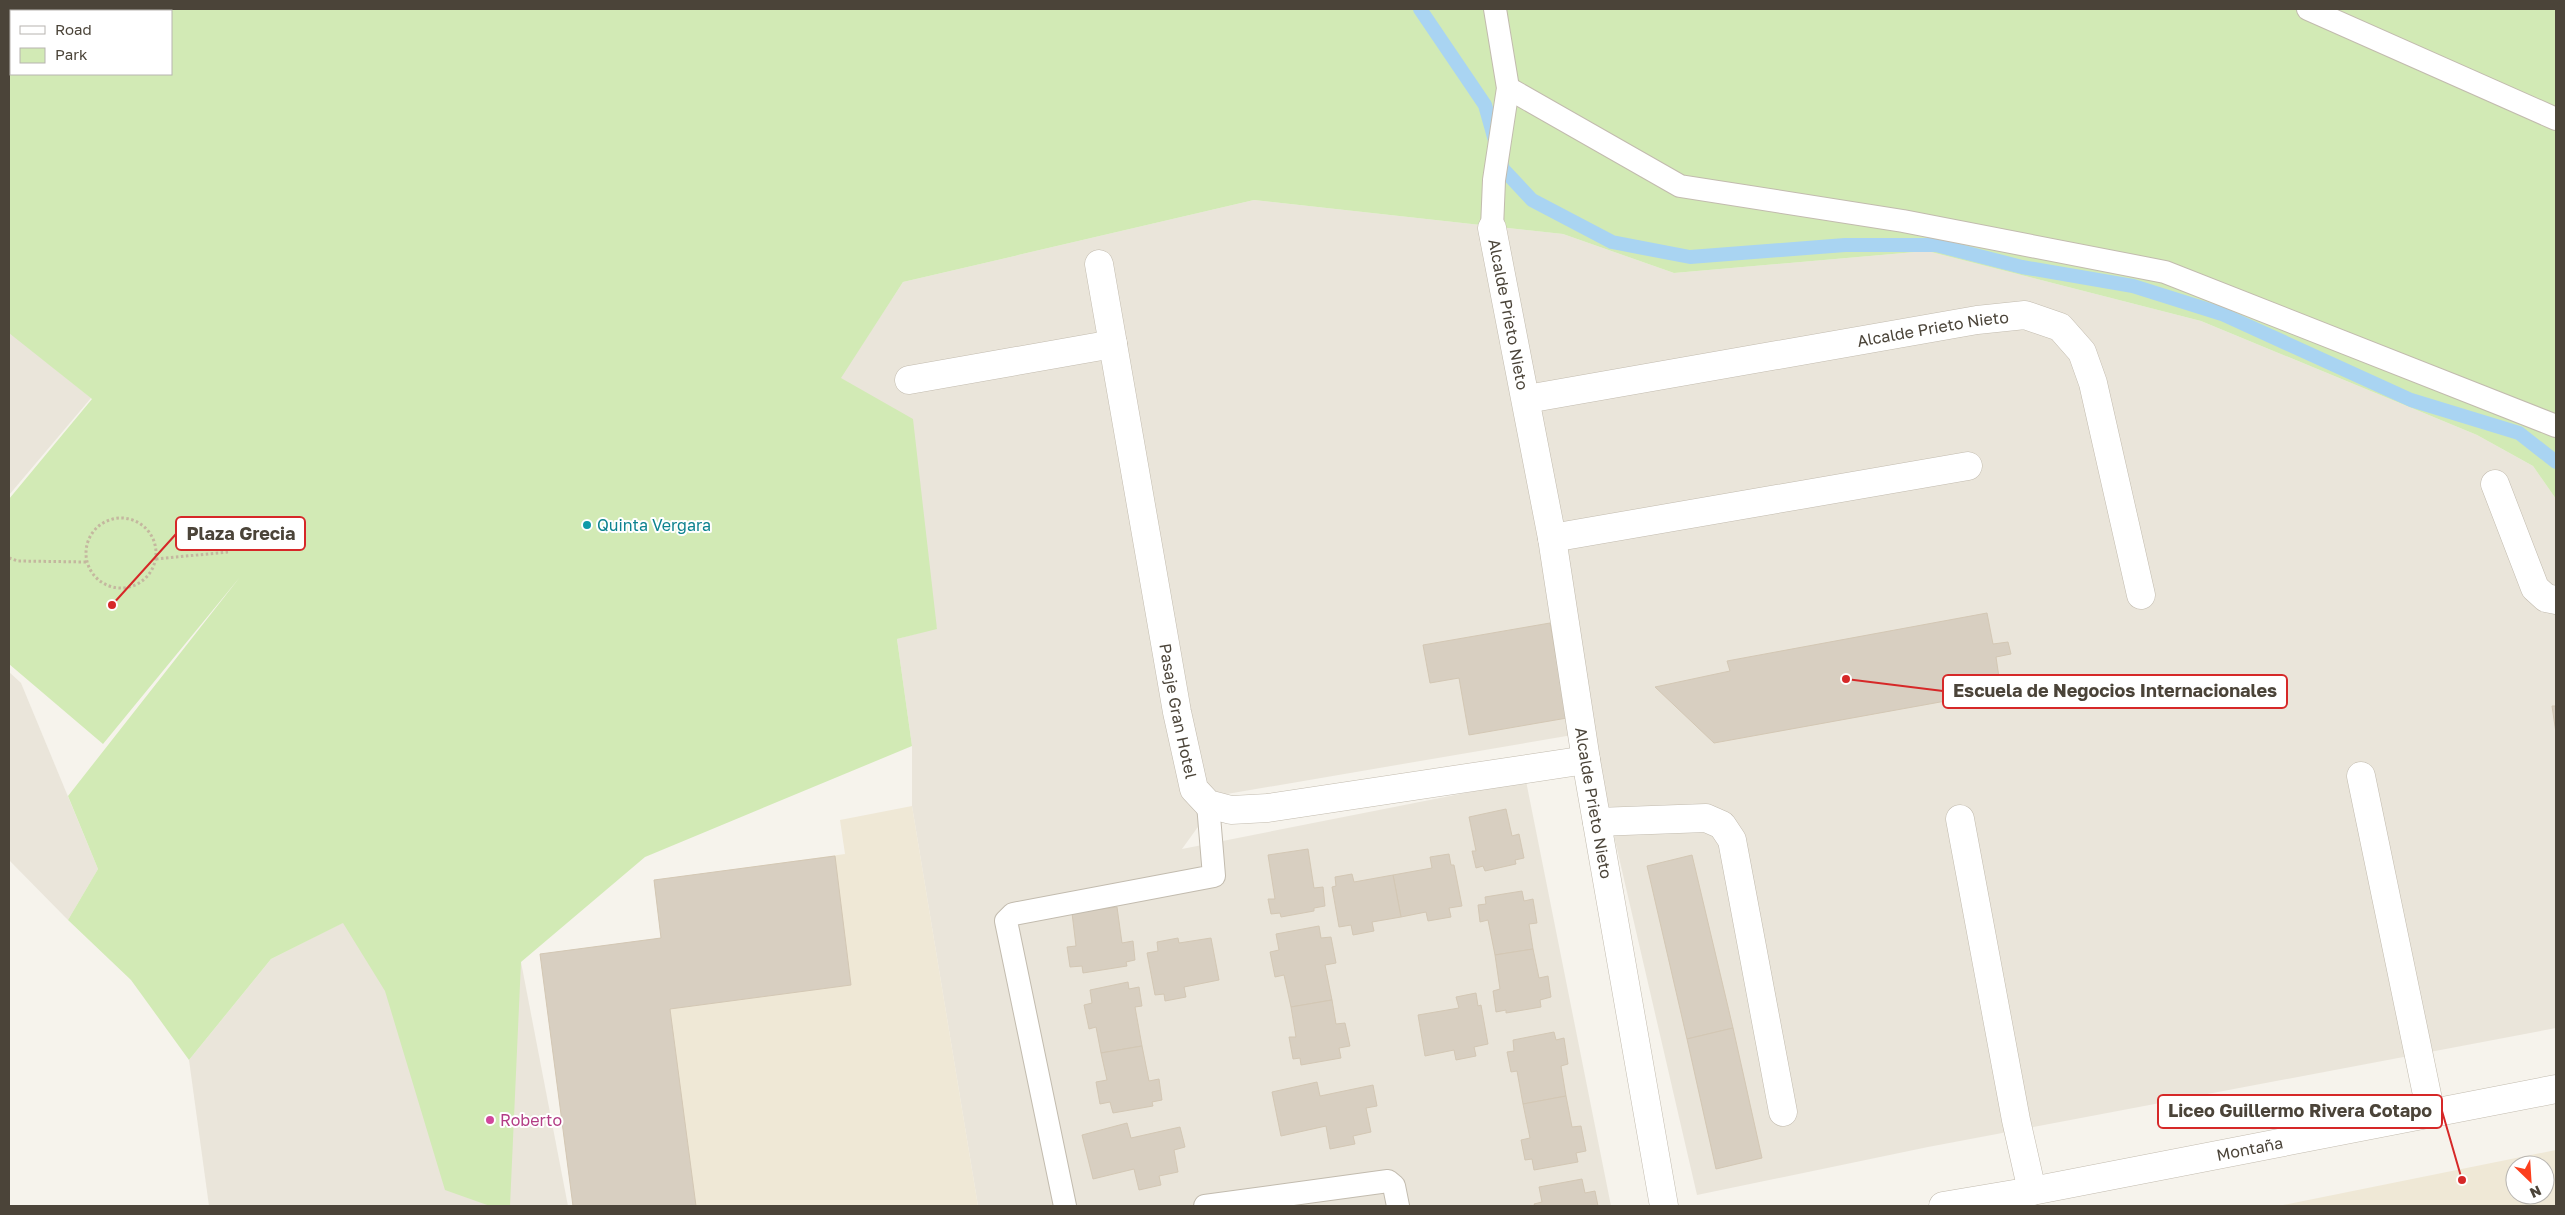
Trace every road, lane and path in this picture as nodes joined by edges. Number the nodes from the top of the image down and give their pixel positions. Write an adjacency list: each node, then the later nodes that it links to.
1 (1495, 9): 3 (lane)
2 (2308, 9): 4 (lane)
3 (1508, 88): 5 (lane); 10 (lane)
4 (2556, 119)
5 (1492, 228): 9 (street, Alcalde Prieto Nieto)
6 (1099, 264): 7 (street, Pasaje Gran Hotel)
7 (1113, 344): 8 (street); 22 (street, Pasaje Gran Hotel)
8 (908, 380)
9 (1527, 399): 13 (street, Alcalde Prieto Nieto); 18 (street, Alcalde Prieto Nieto)
10 (2556, 426)
11 (1968, 466): 13 (street)
12 (2495, 484): 19 (street)
13 (1552, 538): 20 (street, Alcalde Prieto Nieto)
14 (228, 552): 16 (path)
15 (9, 558): 17 (path)
16 (156, 559): 17 (path); 17 (path)
17 (87, 562)
18 (2140, 595)
19 (2556, 600)
20 (1586, 760): 22 (street); 24 (street, Alcalde Prieto Nieto)
21 (2361, 776): 27 (street)
22 (1208, 804): 29 (lane)
23 (1960, 819): 28 (street)
24 (1597, 822): 26 (street); 32 (street, Alcalde Prieto Nieto)
25 (2556, 1089): 27 (street, Montaña)
26 (1783, 1112)
27 (2431, 1114): 28 (street, Montaña)
28 (2032, 1191): 33 (street, Montaña)
29 (1065, 1206)
30 (1205, 1206): 31 (lane)
31 (1398, 1206)
32 (1664, 1206)
33 (1943, 1206)

